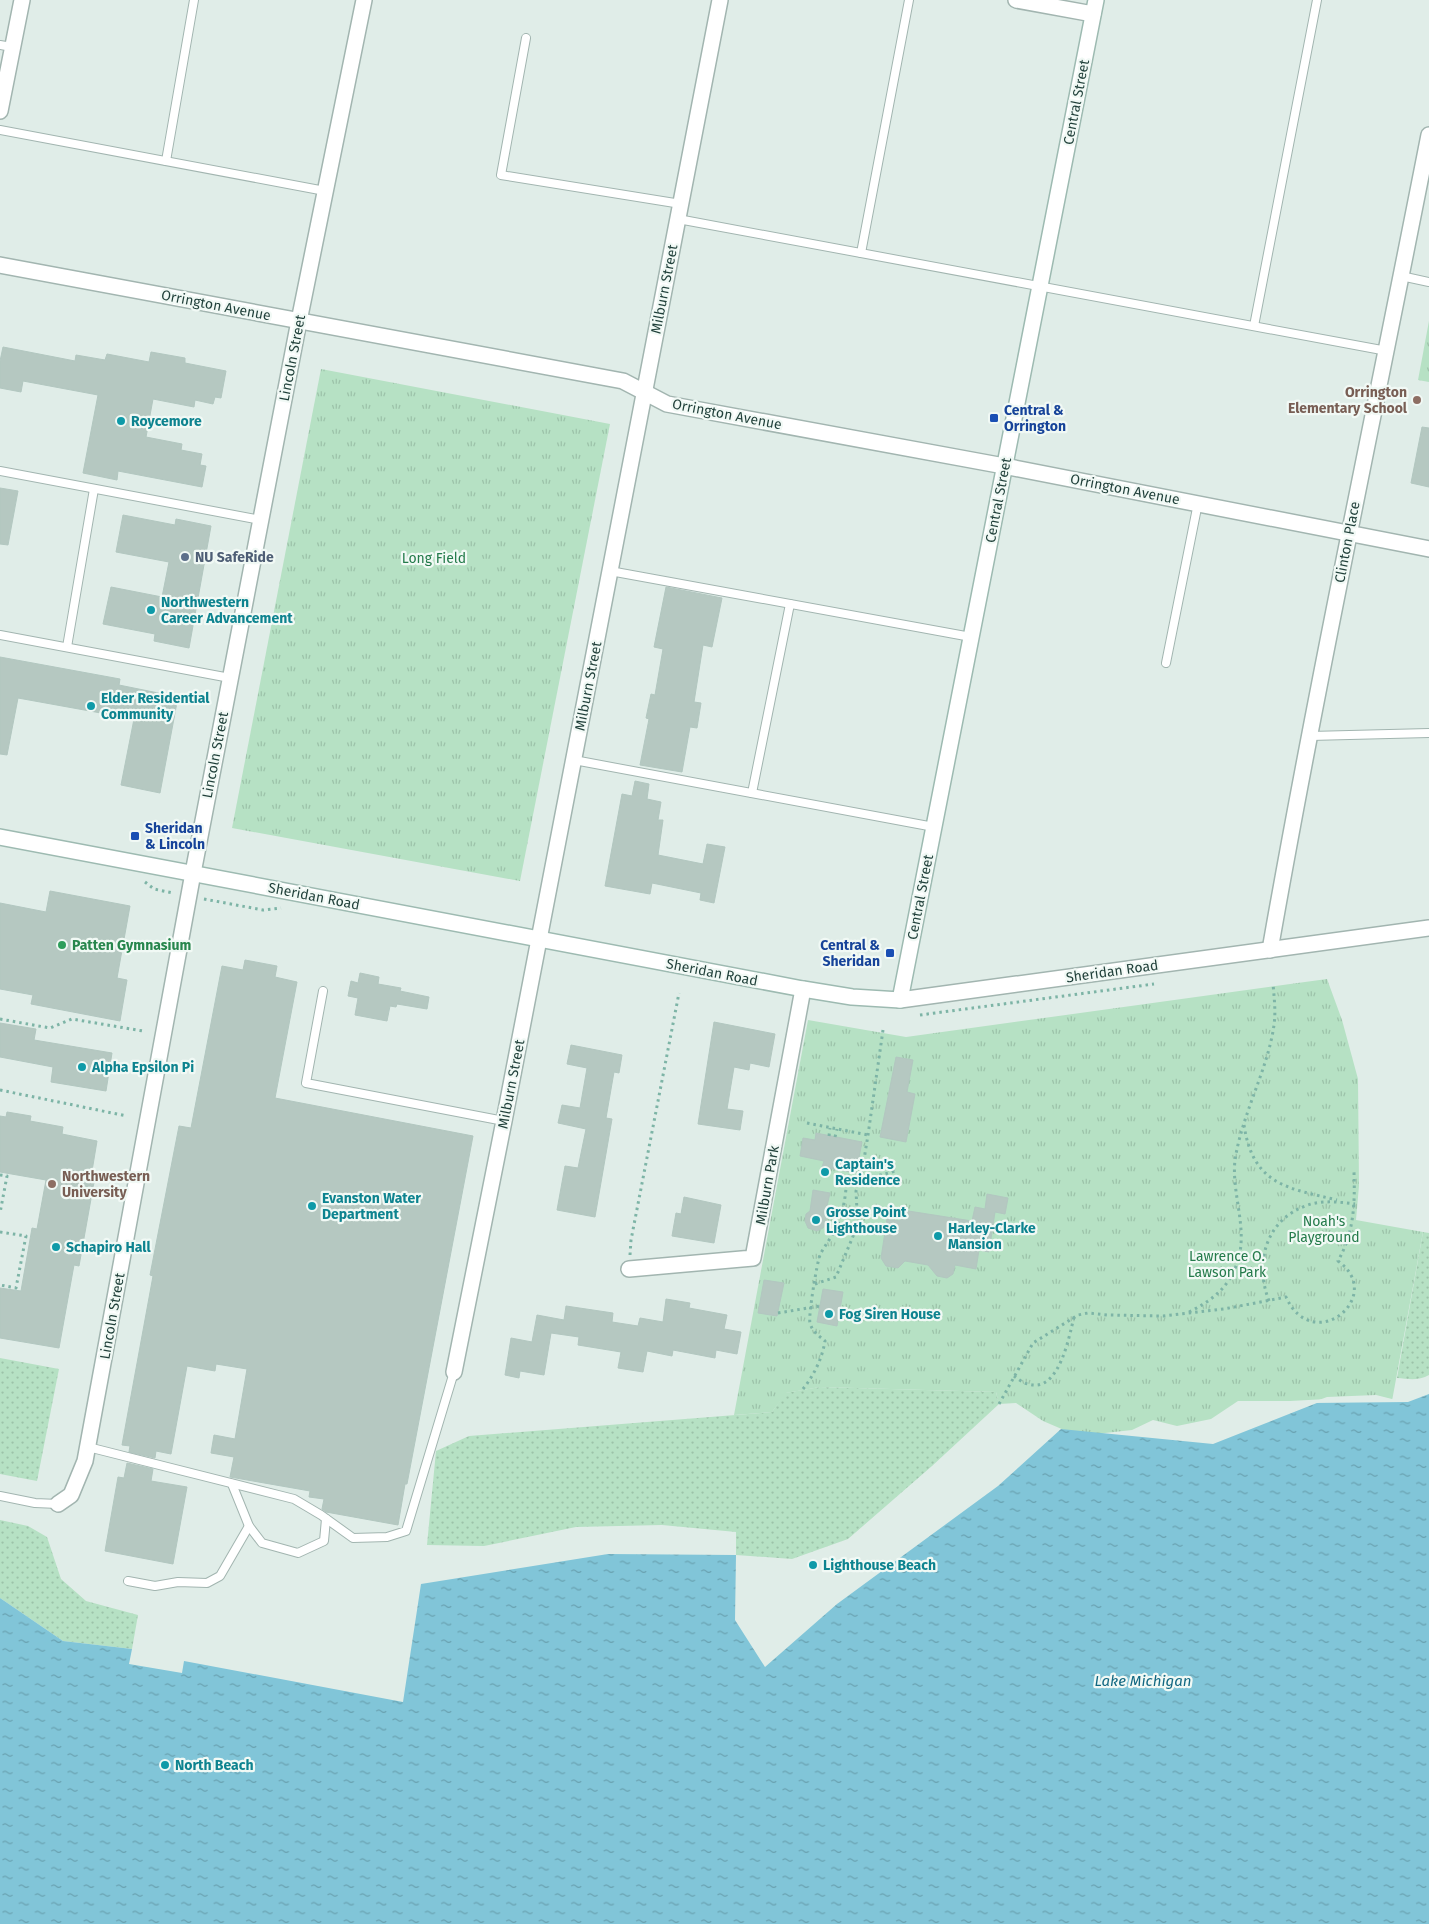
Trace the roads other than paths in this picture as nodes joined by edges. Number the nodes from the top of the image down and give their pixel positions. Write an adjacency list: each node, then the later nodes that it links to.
1 (22, 0): 10 (street)
2 (194, 0): 14 (lane)
3 (364, 0): 15 (street, Lincoln Street)
4 (720, 0): 16 (street, Milburn Street)
5 (909, 0): 18 (lane)
6 (1016, 0): 8 (street)
7 (1317, 0): 24 (lane)
8 (1094, 7): 22 (street, Central Street)
9 (526, 38): 16 (lane)
10 (6, 46): 11 (street)
11 (0, 111)
12 (0, 130): 14 (lane)
13 (1429, 135): 20 (street, Clinton Place)
14 (166, 161): 15 (lane)
15 (325, 191): 23 (street, Lincoln Street)
16 (681, 204): 17 (street, Milburn Street)
17 (678, 219): 18 (lane); 26 (street, Milburn Street)
18 (861, 253): 22 (lane)
19 (0, 265): 23 (street, Orrington Avenue)
20 (1401, 276): 21 (lane); 25 (street, Clinton Place)
21 (1429, 282)
22 (1040, 286): 24 (lane); 27 (street, Central Street)
23 (299, 321): 26 (street, Orrington Avenue); 31 (street, Lincoln Street)
24 (1254, 326): 25 (lane)
25 (1387, 351): 32 (street, Clinton Place)
26 (644, 393): 27 (street, Orrington Avenue); 34 (street, Milburn Street)
27 (1004, 466): 30 (street, Orrington Avenue); 37 (street, Central Street)
28 (0, 471): 29 (lane)
29 (94, 489): 31 (lane); 38 (lane)
30 (1198, 504): 32 (street, Orrington Avenue); 39 (lane)
31 (261, 520): 40 (street, Lincoln Street)
32 (1349, 533): 33 (street, Orrington Avenue); 42 (street, Clinton Place)
33 (1429, 549)
34 (610, 571): 35 (lane); 43 (street, Milburn Street)
35 (790, 604): 37 (lane); 44 (lane)
36 (0, 635): 38 (lane)
37 (971, 637): 45 (street, Central Street)
38 (67, 647): 40 (lane)
39 (1166, 663)
40 (230, 678): 47 (street, Lincoln Street)
41 (1429, 733): 42 (lane)
42 (1310, 736): 50 (street, Clinton Place)
43 (574, 760): 44 (lane); 49 (street, Milburn Street)
44 (752, 793): 45 (lane)
45 (934, 827): 53 (street, Central Street)
46 (0, 837): 47 (street, Sheridan Road)
47 (193, 873): 49 (street, Sheridan Road); 57 (street, Lincoln Street)
48 (1429, 928): 50 (street, Sheridan Road)
49 (540, 939): 51 (street, Sheridan Road); 54 (street, Milburn Street)
50 (1270, 950): 53 (street, Sheridan Road)
51 (803, 989): 53 (street, Sheridan Road); 55 (street, Milburn Park)
52 (323, 991): 54 (lane)
53 (900, 1000)
54 (504, 1121): 56 (street, Milburn Street)
55 (629, 1269)
56 (454, 1372): 61 (lane)
57 (88, 1447): 58 (lane); 60 (street, Lincoln Street)
58 (232, 1484): 61 (lane); 62 (lane)
59 (0, 1496): 60 (lane)
60 (58, 1504)
61 (326, 1519): 62 (lane)
62 (249, 1526): 63 (lane)
63 (128, 1581)

